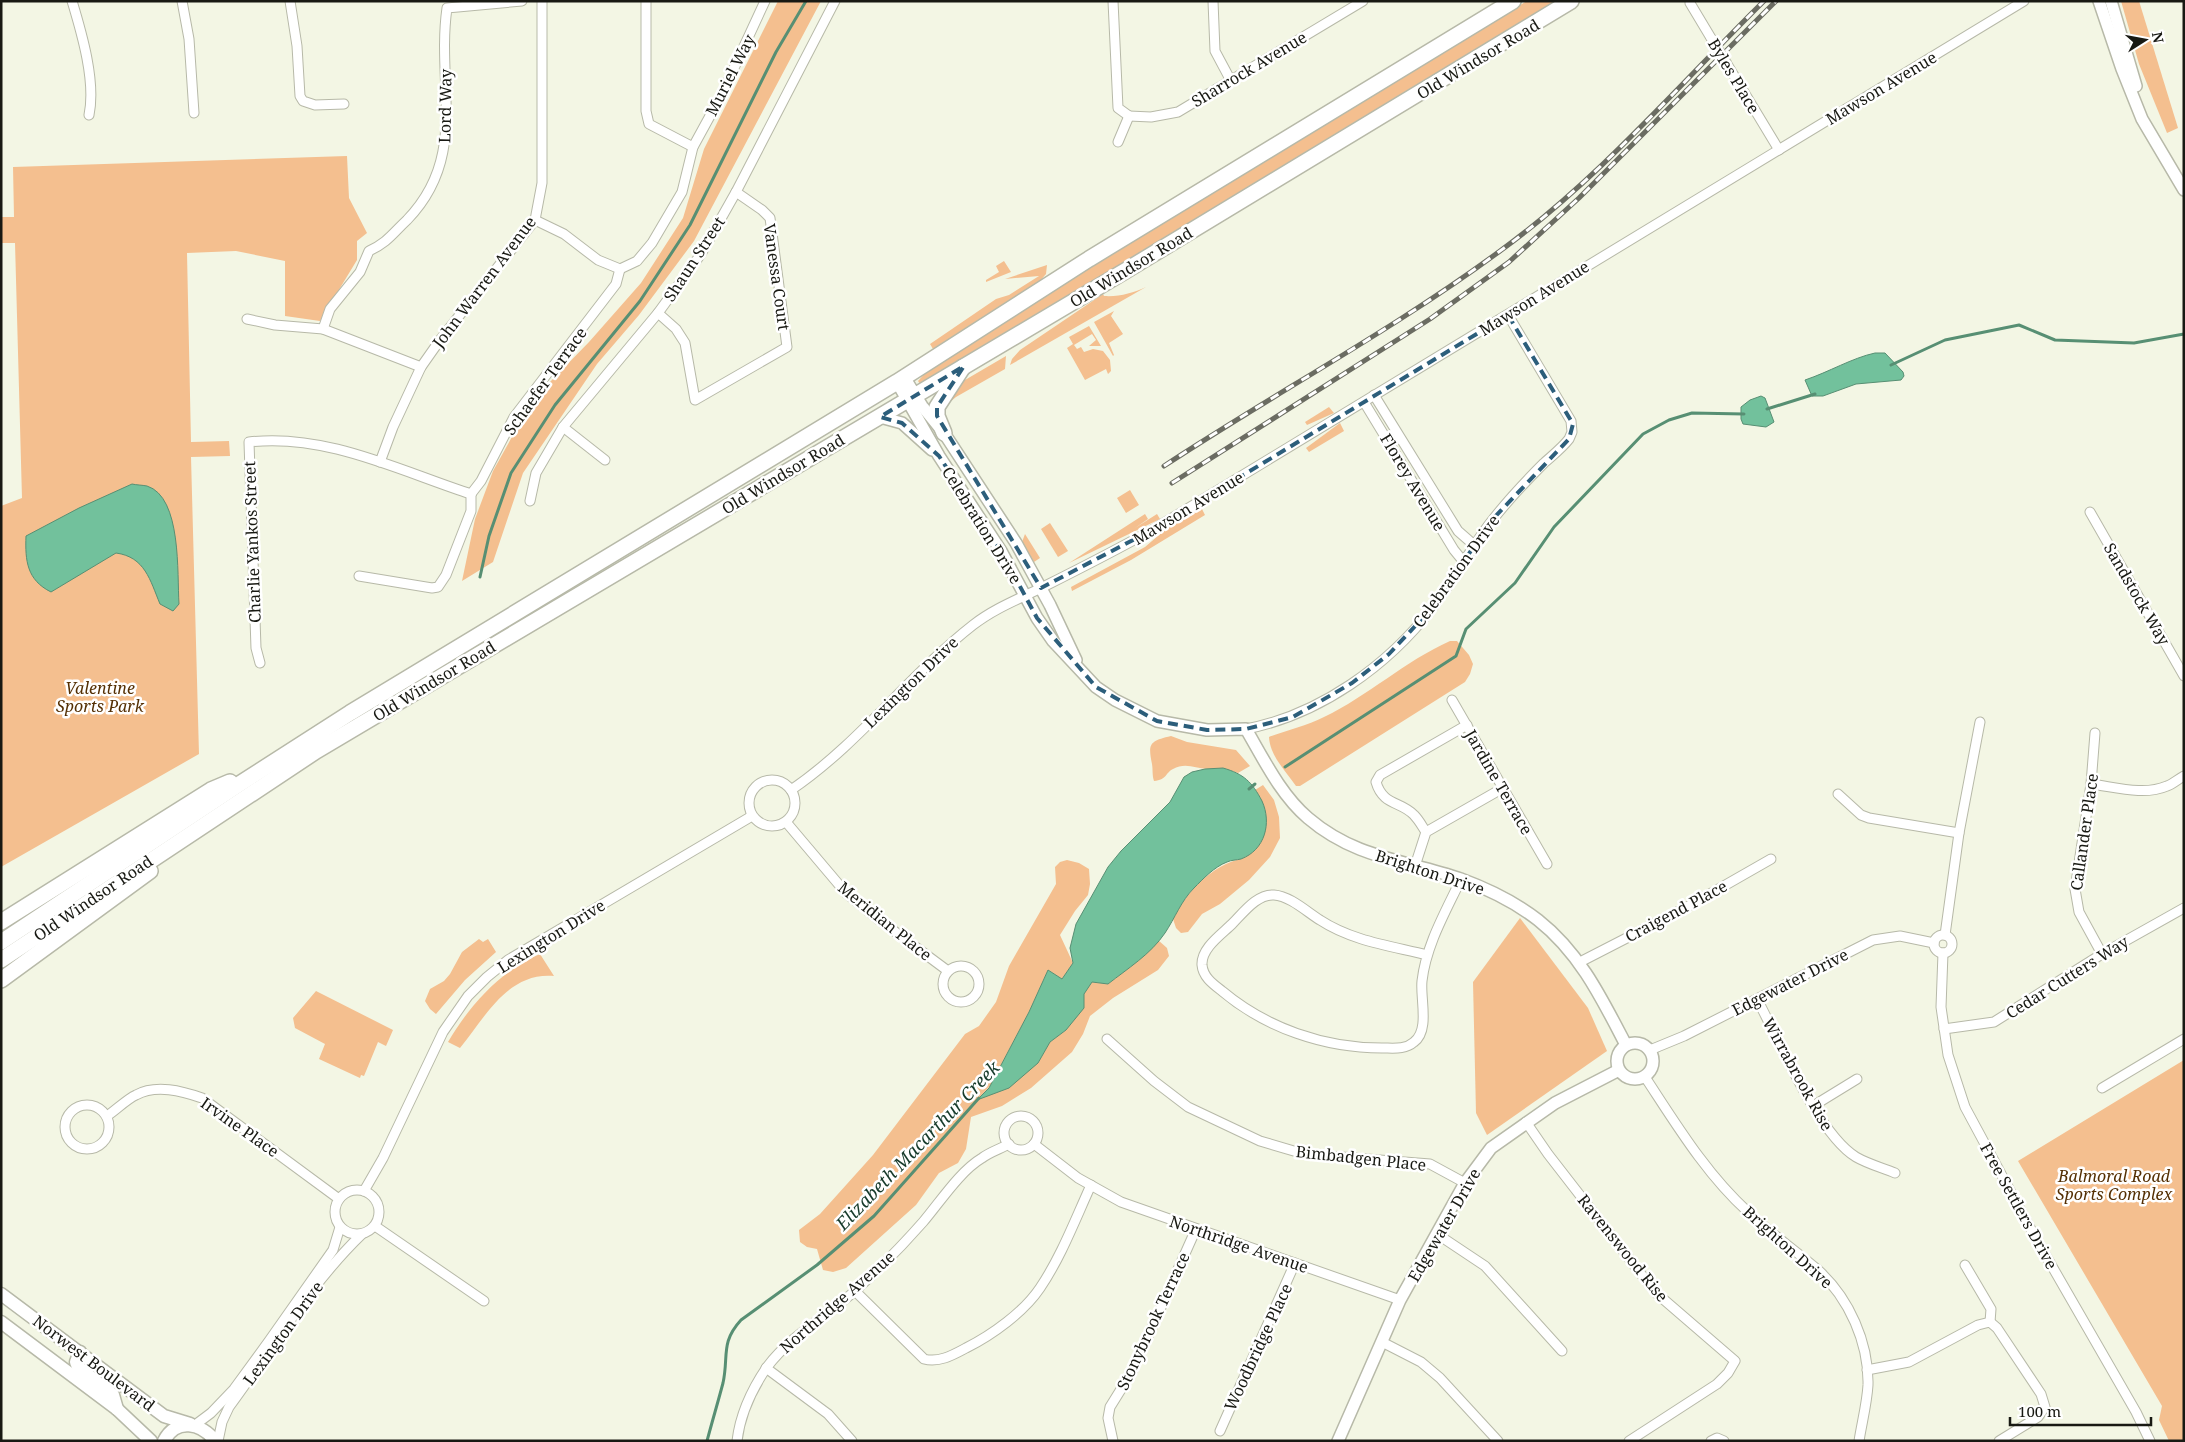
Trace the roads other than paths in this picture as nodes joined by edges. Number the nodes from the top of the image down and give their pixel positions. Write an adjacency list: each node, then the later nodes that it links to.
1 (72, 1): 21 (street)
2 (182, 1): 20 (street)
3 (290, 1): 19 (street)
4 (522, 1): 34 (street, Lord Way)
5 (542, 1): 29 (street, John Warren Avenue)
6 (646, 1): 25 (street)
7 (765, 1): 25 (street, Muriel Way)
8 (835, 1): 28 (street, Shaun Street)
9 (1112, 1): 22 (street)
10 (1213, 1): 18 (street)
11 (1363, 1): 18 (street, Sharrock Avenue)
12 (1513, 1): 37 (highway, Old Windsor Road)
13 (1572, 1): 35 (highway, Old Windsor Road)
14 (2024, 1): 26 (street, Mawson Avenue)
15 (2099, 1): 24 (street)
16 (2111, 1): 24 (street)
17 (1690, 3): 26 (street, Byles Place, bridge)
18 (1230, 79): 22 (street, Sharrock Avenue)
19 (344, 104)
20 (194, 113)
21 (89, 115)
22 (1129, 116): 23 (street)
23 (1118, 142)
24 (2158, 146): 27 (street)
25 (693, 147): 30 (street, Muriel Way)
26 (1779, 150): 32 (street, Mawson Avenue)
27 (2184, 190)
28 (736, 192): 31 (street, Shaun Street); 31 (street, Vanessa Court)
29 (535, 220): 30 (street); 36 (street, John Warren Avenue)
30 (620, 270): 47 (street, Schaefer Terrace)
31 (658, 313): 42 (street, Shaun Street)
32 (1508, 315): 38 (street, Mawson Avenue); 50 (street, Celebration Drive)
33 (247, 319): 34 (street)
34 (323, 329): 36 (street)
35 (964, 366): 39 (highway, Old Windsor Road); 43 (highway)
36 (421, 367): 46 (street, John Warren Avenue)
37 (901, 380): 39 (street); 63 (highway, Old Windsor Road)
38 (1374, 396): 40 (street, Mawson Avenue); 50 (street, Florey Avenue)
39 (911, 397): 41 (highway, Old Windsor Road); 43 (street, Celebration Drive); 44 (street, Celebration Drive)
40 (1364, 402): 51 (street, Florey Avenue); 53 (street, Mawson Avenue)
41 (880, 417): 44 (street); 64 (highway, Old Windsor Road)
42 (562, 427): 45 (street); 48 (street, Shaun Street)
43 (944, 434): 53 (street, Celebration Drive)
44 (939, 456): 54 (street, Celebration Drive)
45 (605, 460)
46 (380, 462): 47 (street, Charlie Yankos Street); 55 (street, Charlie Yankos Street)
47 (471, 494): 52 (street)
48 (530, 501)
49 (2090, 512): 57 (street, Sandstock Way)
50 (1474, 545): 51 (street, Celebration Drive)
51 (1463, 561): 61 (street, Celebration Drive)
52 (359, 576)
53 (1041, 588): 54 (street, Lexington Drive); 56 (street, Celebration Drive)
54 (1024, 595): 56 (street, Celebration Drive); 68 (street, Lexington Drive)
55 (260, 663)
56 (1081, 670): 61 (street, Celebration Drive)
57 (2184, 676)
58 (1452, 700): 60 (street, Jardine Terrace)
59 (1980, 722): 73 (street)
60 (1466, 725): 67 (street, Jardine Terrace); 72 (street)
61 (1246, 729): 76 (street, Brighton Drive)
62 (2095, 733): 66 (street, Callander Place)
63 (271, 763): 79 (highway); 81 (highway, Old Windsor Road)
64 (286, 771): 86 (highway, Old Windsor Road); 89 (highway)
65 (2184, 776): 66 (street)
66 (2092, 784): 84 (street, Callander Place)
67 (1503, 788): 72 (street); 75 (street, Jardine Terrace)
68 (792, 790): 70 (street); 71 (street)
69 (1838, 794): 73 (street)
70 (752, 816): 71 (street); 108 (street, Lexington Drive)
71 (786, 822): 88 (street, Meridian Place)
72 (1426, 832): 76 (street)
73 (1959, 833): 80 (street)
74 (1771, 859): 87 (street, Craigend Place)
75 (1547, 864)
76 (1415, 866): 77 (street, Brighton Drive)
77 (1461, 879): 85 (street); 87 (street, Brighton Drive)
78 (2184, 908): 84 (street, Cedar Cutters Way)
79 (1, 922)
80 (1945, 935): 82 (street); 83 (street)
81 (1, 942)
82 (1934, 943): 83 (street); 90 (street, Edgewater Drive)
83 (1943, 953): 91 (street, Free Settlers Drive)
84 (2102, 954): 91 (street, Cedar Cutters Way)
85 (1427, 955): 85 (street)
86 (1, 960)
87 (1580, 962): 94 (street, Brighton Drive)
88 (948, 971): 88 (street, Meridian Place)
89 (1, 980)
90 (1757, 999): 95 (street, Edgewater Drive); 100 (street, Wirrabrook Rise)
91 (1944, 1030): 144 (street, Free Settlers Drive)
92 (1107, 1039): 106 (street, Bimbadgen Place)
93 (2184, 1040): 99 (street)
94 (1626, 1045): 95 (street); 96 (street)
95 (1650, 1050): 97 (street)
96 (1619, 1070): 97 (street); 102 (street, Edgewater Drive)
97 (1645, 1077): 127 (street, Brighton Drive)
98 (1857, 1079): 100 (street)
99 (2102, 1088)
100 (1813, 1106): 105 (street, Wirrabrook Rise)
101 (107, 1116): 101 (street); 109 (street, Irvine Place)
102 (1526, 1122): 106 (street, Edgewater Drive); 139 (street, Ravenswood Rise)
103 (1009, 1144): 104 (street, Northridge Avenue); 104 (street); 117 (street, Northridge Avenue)
104 (1034, 1144): 107 (street, Northridge Avenue)
105 (1896, 1174)
106 (1465, 1183): 114 (street, Edgewater Drive)
107 (1091, 1186): 112 (street, Northridge Avenue); 117 (street)
108 (364, 1191): 109 (street); 110 (street)
109 (339, 1198): 111 (street)
110 (375, 1226): 113 (street); 120 (street)
111 (340, 1227): 113 (street); 129 (street, Lexington Drive)
112 (1196, 1229): 115 (street, Northridge Avenue); 136 (street, Stonybrook Terrace)
113 (362, 1234): 133 (street, Lexington Drive)
114 (1437, 1234): 119 (street, Edgewater Drive); 124 (street)
115 (1295, 1263): 119 (street, Northridge Avenue); 130 (street, Woodbridge Place)
116 (1965, 1265): 122 (street)
117 (855, 1291): 126 (street, Northridge Avenue)
118 (1, 1294): 125 (main road, Norwest Boulevard)
119 (1400, 1300): 123 (street, Edgewater Drive)
120 (484, 1301)
121 (1, 1322): 128 (main road, Norwest Boulevard)
122 (1990, 1322): 127 (street); 143 (street)
123 (1382, 1342): 137 (street, Edgewater Drive); 138 (street)
124 (1562, 1351)
125 (80, 1352): 128 (main road); 129 (main road, Norwest Boulevard)
126 (766, 1368): 134 (street, Northridge Avenue); 135 (street)
127 (1867, 1370): 142 (street, Brighton Drive)
128 (117, 1409): 131 (main road, Norwest Boulevard)
129 (193, 1425): 132 (main road); 133 (main road)
130 (1220, 1431)
131 (151, 1441)
132 (164, 1441)
133 (217, 1441)
134 (737, 1441)
135 (852, 1441)
136 (1113, 1441)
137 (1338, 1441)
138 (1498, 1441)
139 (1628, 1441)
140 (1712, 1441): 141 (street)
141 (1724, 1441)
142 (1859, 1441)
143 (1999, 1441)
144 (2150, 1441)

